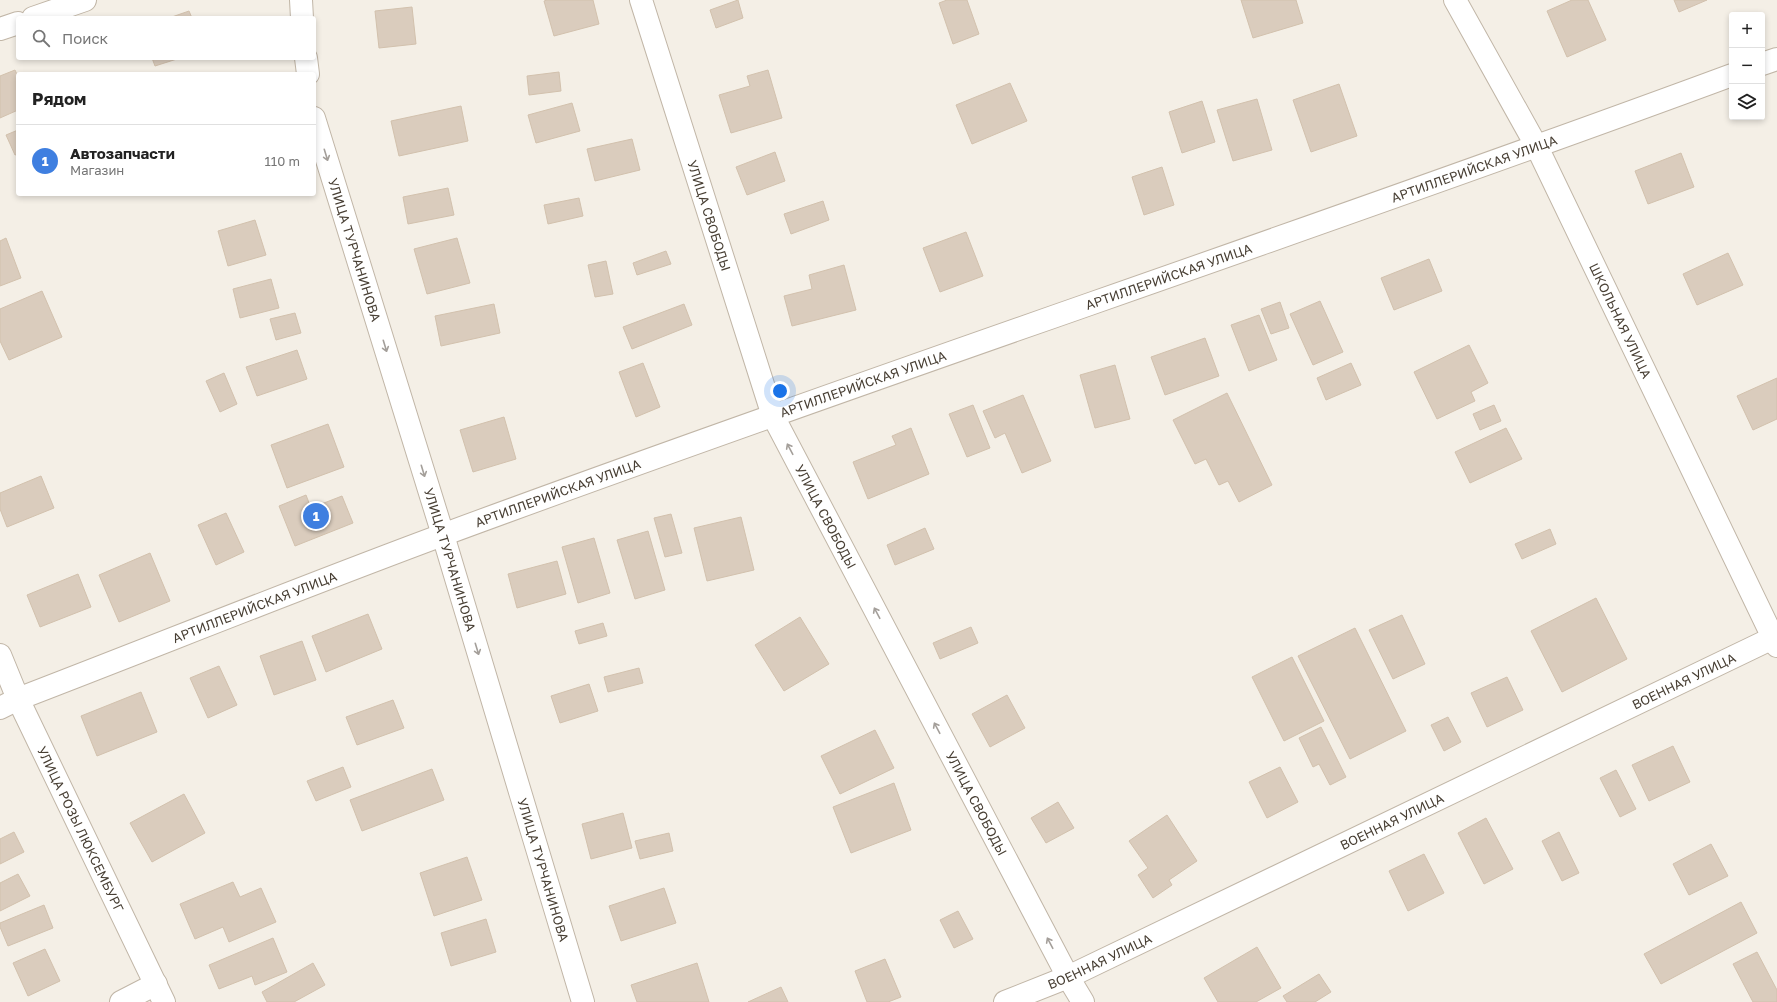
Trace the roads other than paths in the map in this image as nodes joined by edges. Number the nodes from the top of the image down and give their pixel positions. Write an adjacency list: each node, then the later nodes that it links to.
1 (85, 0): 5 (street)
2 (301, 0): 6 (street)
3 (641, 0): 16 (street, УЛИЦА СВОБОДЫ)
4 (1455, 0): 15 (street, ШКОЛЬНАЯ УЛИЦА)
5 (39, 16)
6 (302, 16)
7 (16, 24): 8 (street)
8 (0, 29)
9 (1777, 59): 11 (street)
10 (306, 60): 12 (street)
11 (1765, 63)
12 (308, 72)
13 (1729, 76): 15 (street, АРТИЛЛЕРИЙСКАЯ УЛИЦА)
14 (316, 124): 17 (street, УЛИЦА ТУРЧАНИНОВА, one-way to 17)
15 (1537, 147): 16 (street, АРТИЛЛЕРИЙСКАЯ УЛИЦА); 18 (street, ШКОЛЬНАЯ УЛИЦА)
16 (773, 416): 17 (street, АРТИЛЛЕРИЙСКАЯ УЛИЦА); 21 (street, УЛИЦА СВОБОДЫ, one-way to 16)
17 (443, 535): 20 (street, АРТИЛЛЕРИЙСКАЯ УЛИЦА); 24 (street, УЛИЦА ТУРЧАНИНОВА, one-way to 24)
18 (1776, 640): 21 (street, ВОЕННАЯ УЛИЦА)
19 (0, 655): 20 (street, УЛИЦА РОЗЫ ЛЮКСЕМБУРГ)
20 (9, 704): 22 (street, УЛИЦА РОЗЫ ЛЮКСЕМБУРГ)
21 (1068, 977): 25 (street, ВОЕННАЯ УЛИЦА); 26 (street, УЛИЦА СВОБОДЫ)
22 (160, 993): 23 (street)
23 (121, 1002)
24 (583, 1002)
25 (1004, 1002)
26 (1083, 1002)

